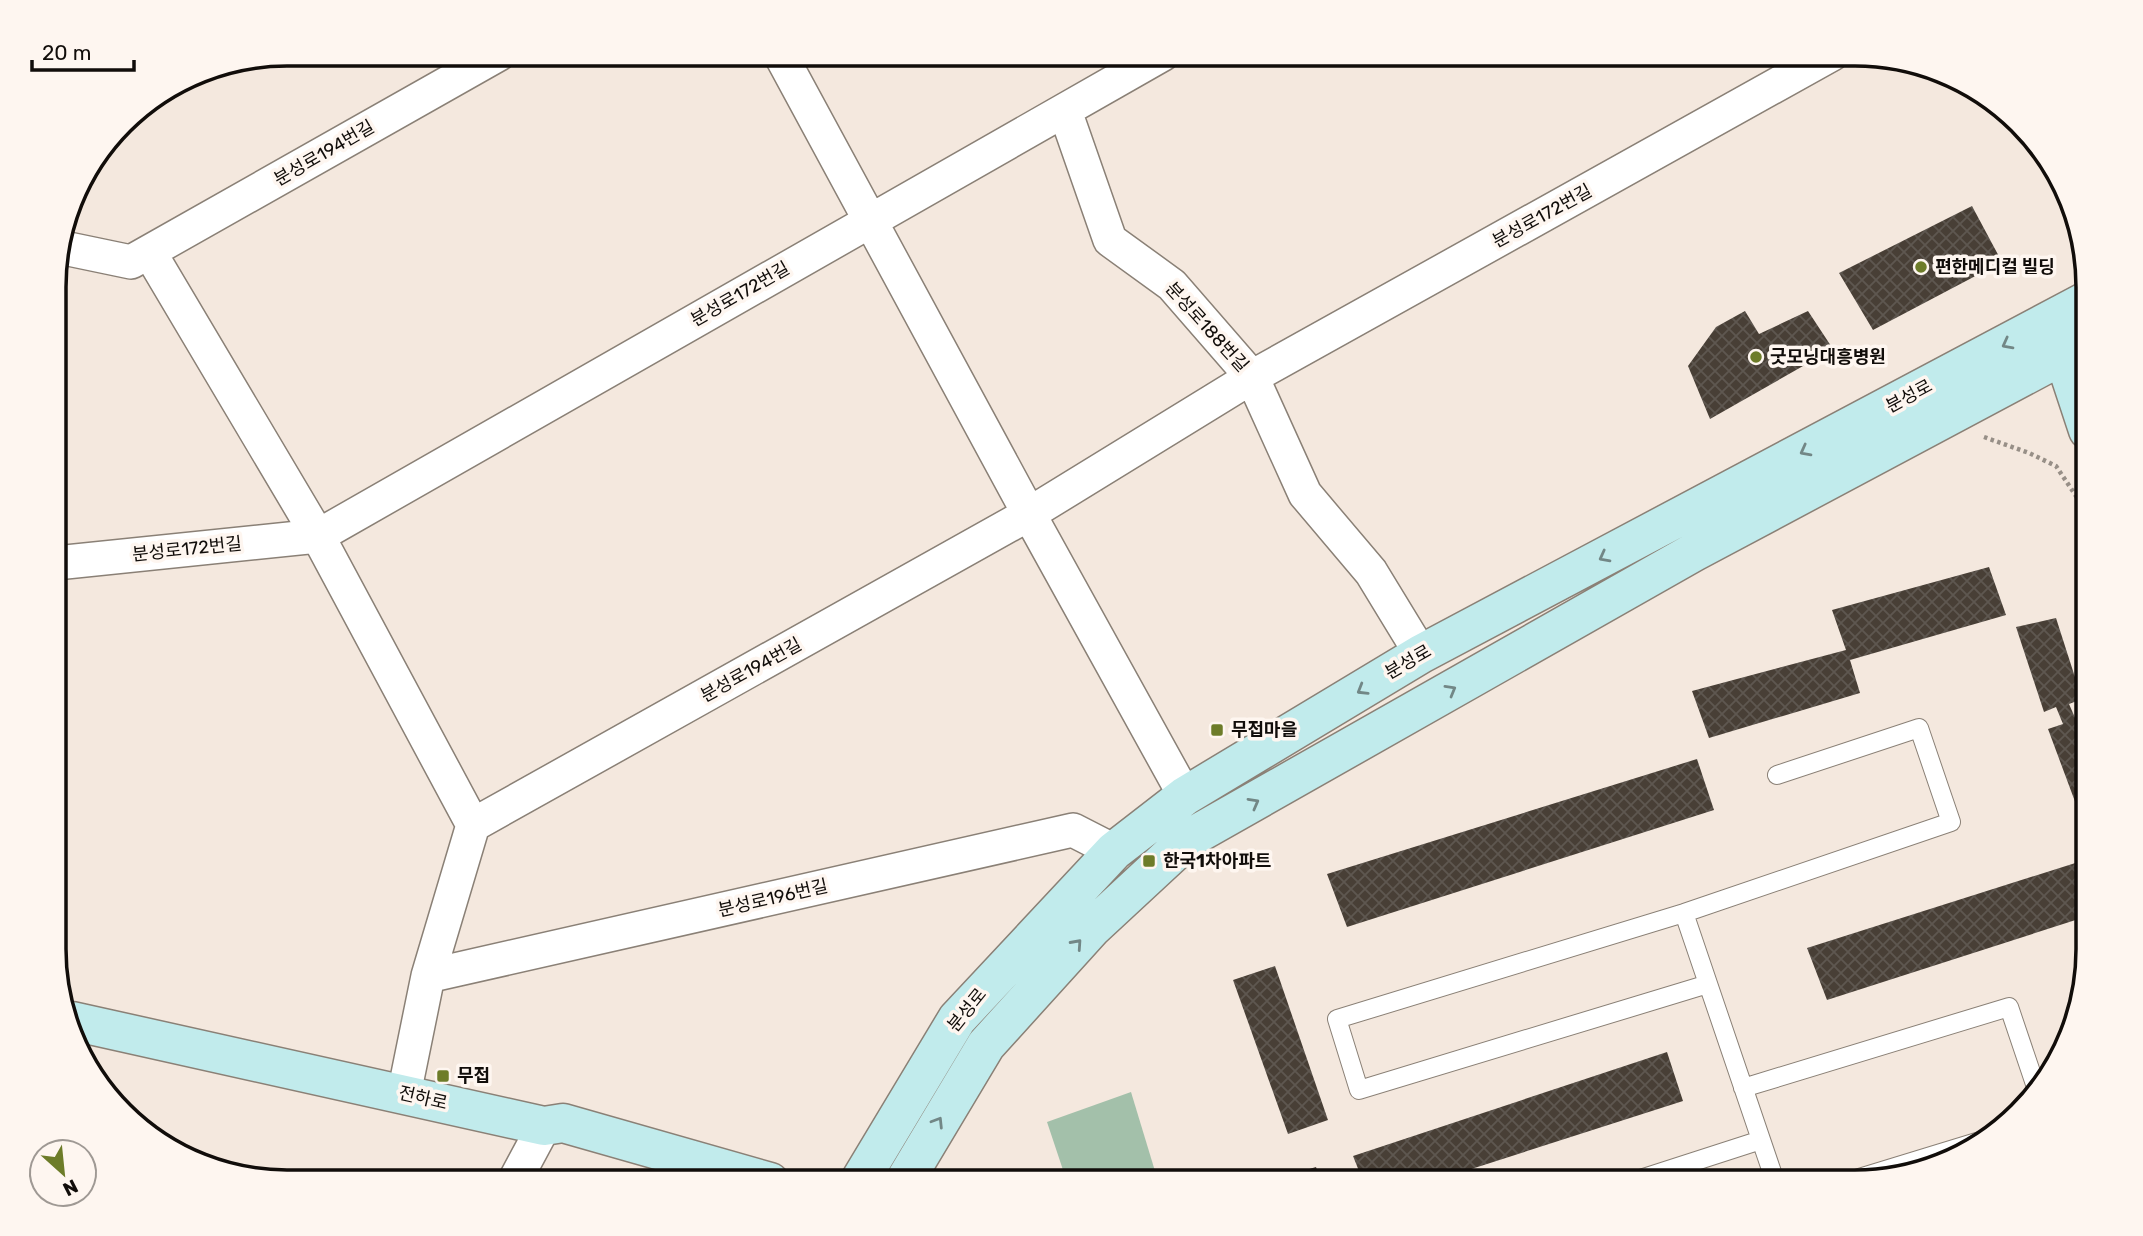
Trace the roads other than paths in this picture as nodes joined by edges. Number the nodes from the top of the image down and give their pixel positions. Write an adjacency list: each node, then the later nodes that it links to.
1 (478, 66): 8 (street, 분성로194번길)
2 (787, 66): 6 (street)
3 (1142, 66): 5 (street, 분성로172번길)
4 (1810, 66): 12 (street, 분성로172번길)
5 (1065, 111): 6 (street, 분성로172번길); 12 (street, 분성로188번길)
6 (870, 219): 13 (street); 14 (street, 분성로172번길)
7 (70, 249): 8 (street, 분성로194번길)
8 (149, 253): 14 (street)
9 (2076, 324): 10 (main road, 분성로)
10 (2068, 340): 11 (main road); 16 (main road, 분성로, one-way to 16); 37 (main road, 분성로, one-way to 10)
11 (2076, 376)
12 (1252, 377): 13 (street, 분성로172번길); 16 (street, 분성로188번길)
13 (1029, 514): 18 (street); 19 (street, 분성로194번길)
14 (318, 536): 15 (street, 분성로172번길); 19 (street)
15 (66, 562)
16 (1421, 654): 18 (main road, 분성로, one-way to 18)
17 (1777, 775): 21 (lane)
18 (1185, 796): 20 (main road, 분성로)
19 (473, 825): 22 (street)
20 (1114, 851): 22 (street, 분성로196번길); 36 (main road, 분성로)
21 (1684, 913): 23 (lane); 23 (lane)
22 (428, 976): 27 (street)
23 (1708, 984): 26 (lane)
24 (80, 1023): 27 (main road, 전하로)
25 (2033, 1079): 26 (lane)
26 (1743, 1088): 29 (lane)
27 (404, 1094): 28 (main road, 전하로)
28 (544, 1126): 34 (street); 35 (main road, 전하로)
29 (1761, 1140): 32 (lane); 33 (lane)
30 (1938, 1154): 31 (lane)
31 (1912, 1162)
32 (1671, 1169)
33 (1770, 1169)
34 (521, 1170)
35 (727, 1170)
36 (866, 1170)
37 (911, 1170)

